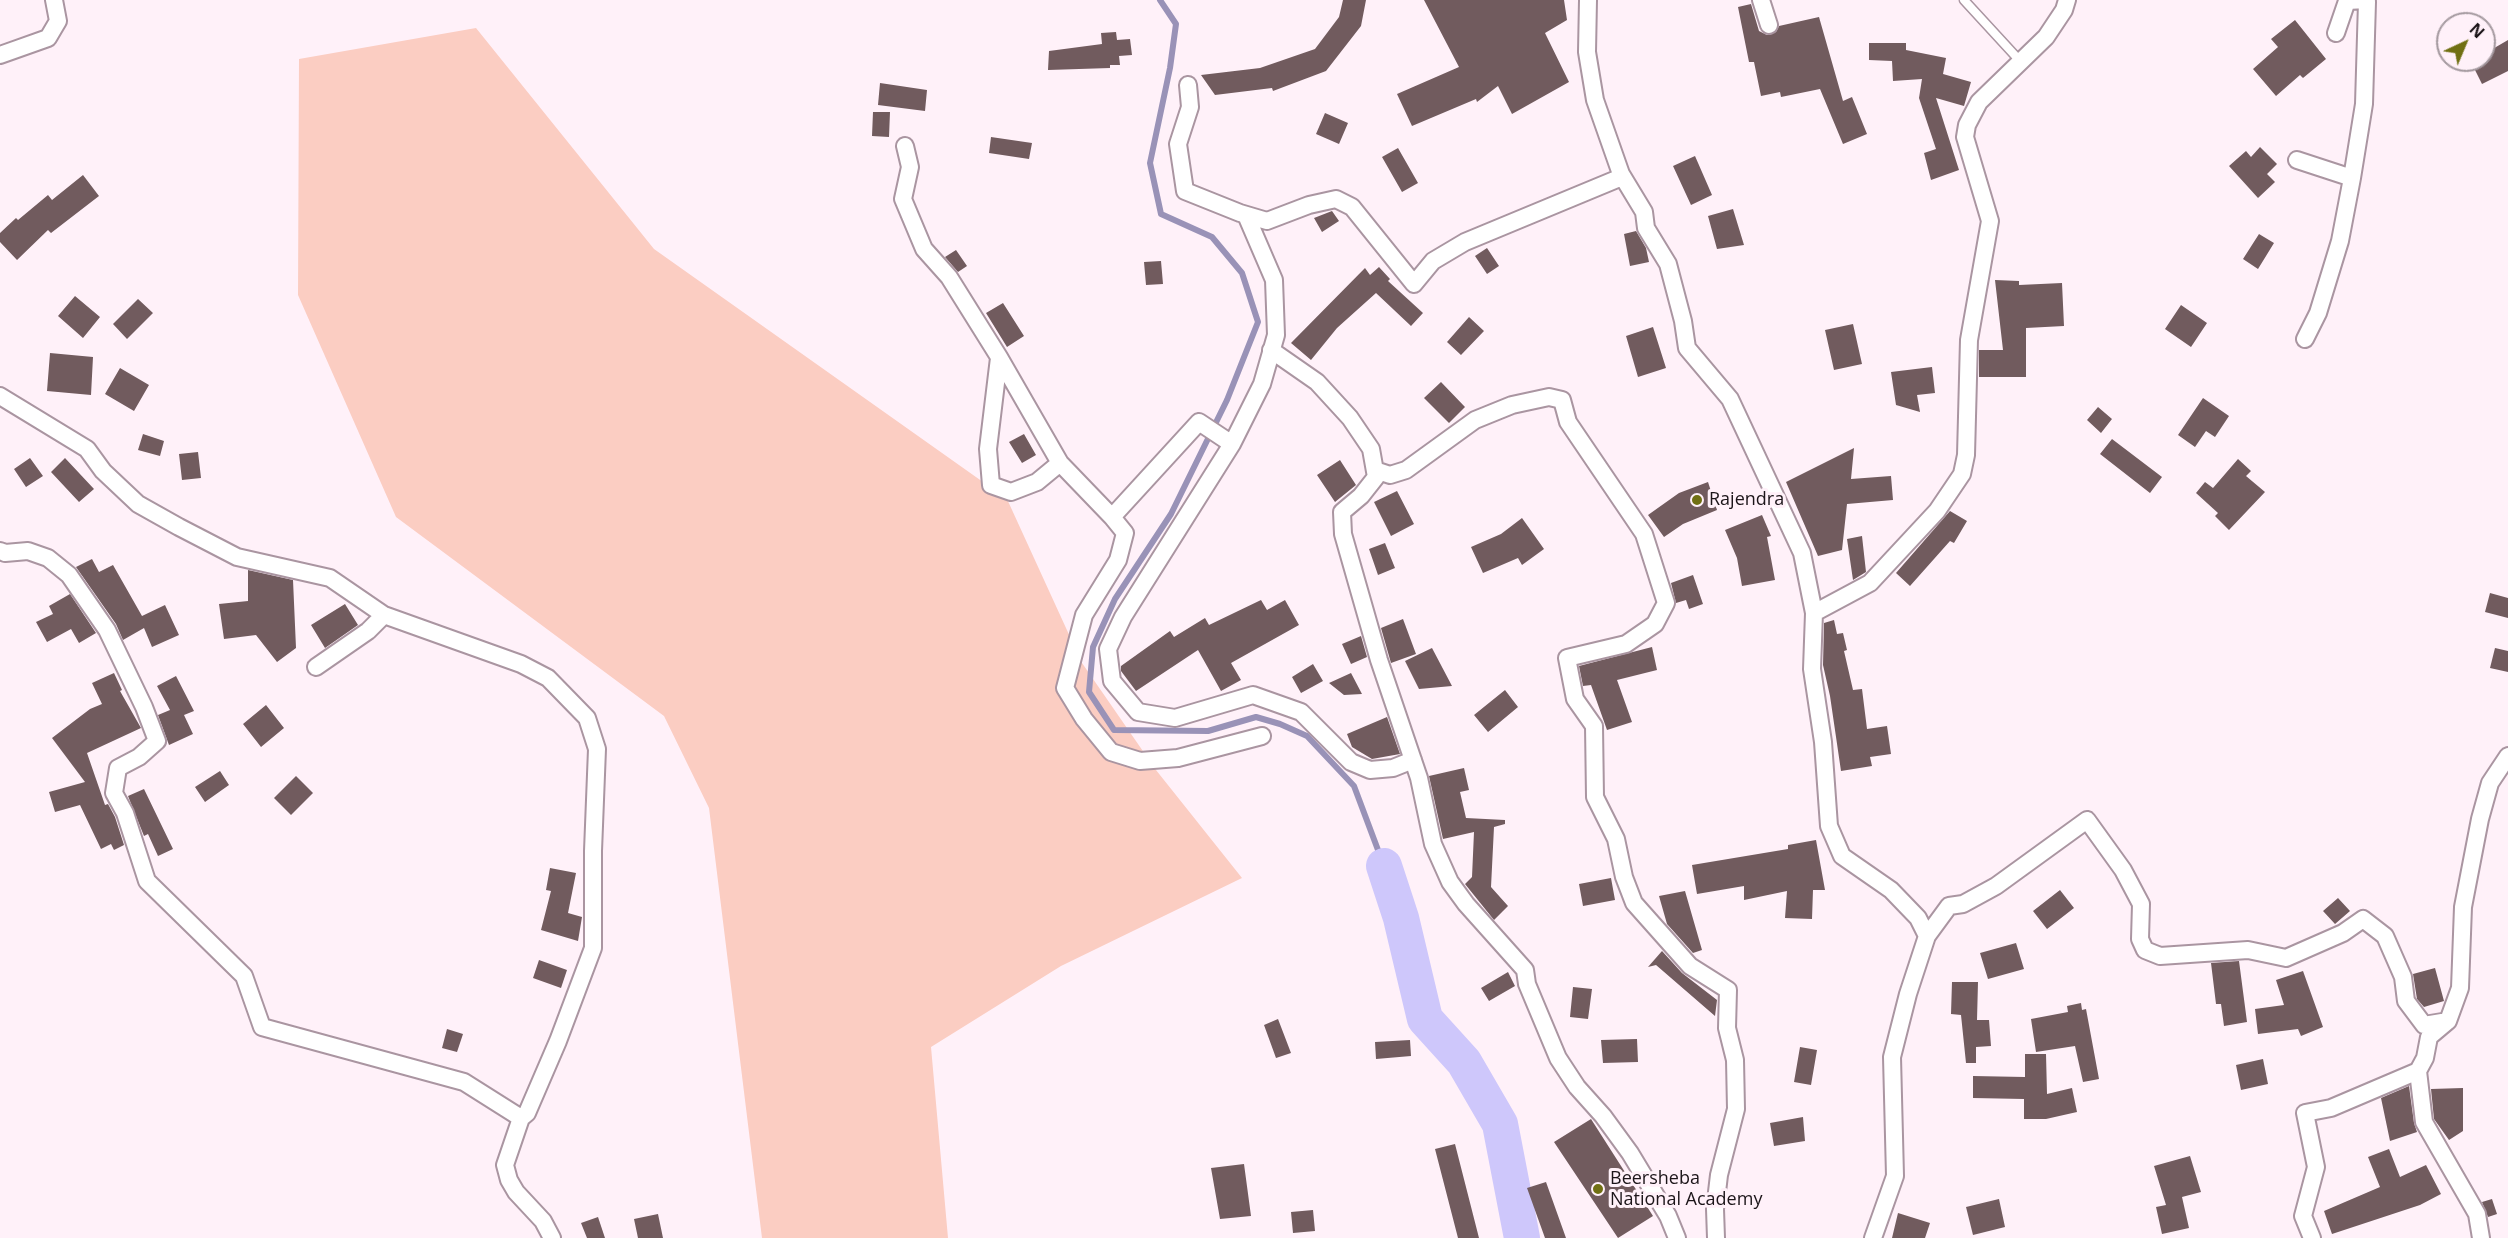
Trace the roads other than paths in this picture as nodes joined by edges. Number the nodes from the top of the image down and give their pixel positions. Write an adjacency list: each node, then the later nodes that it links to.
1 (54, 0): 9 (street)
2 (1588, 0): 14 (street)
3 (1761, 0): 7 (street)
4 (1964, 0): 10 (lane)
5 (2067, 0): 10 (street)
6 (2367, 1): 8 (street); 15 (street)
7 (1769, 25)
8 (2336, 33)
9 (0, 55)
10 (2021, 62): 26 (street)
11 (1188, 85): 16 (street)
12 (905, 146): 19 (street)
13 (2297, 160): 15 (street)
14 (1621, 174): 16 (street); 26 (street)
15 (2352, 178): 17 (street)
16 (1246, 215): 18 (street)
17 (2305, 339)
18 (1271, 350): 21 (street); 23 (street)
19 (999, 357): 22 (street); 22 (street)
20 (0, 396): 27 (street)
21 (1232, 444): 24 (street); 31 (street)
22 (1060, 463): 24 (street)
23 (1375, 470): 31 (street); 38 (street)
24 (1112, 517): 29 (street)
25 (0, 551): 35 (street)
26 (1814, 613): 32 (street)
27 (384, 615): 28 (street); 35 (street)
28 (316, 667)
29 (1262, 736)
30 (2508, 756): 33 (street)
31 (1413, 760): 37 (street)
32 (1927, 936): 33 (street); 39 (street)
33 (2448, 1021): 34 (street)
34 (2418, 1071): 40 (street); 41 (street)
35 (521, 1118): 36 (street)
36 (552, 1238)
37 (1677, 1238)
38 (1716, 1238)
39 (1873, 1238)
40 (2312, 1238)
41 (2481, 1238)

